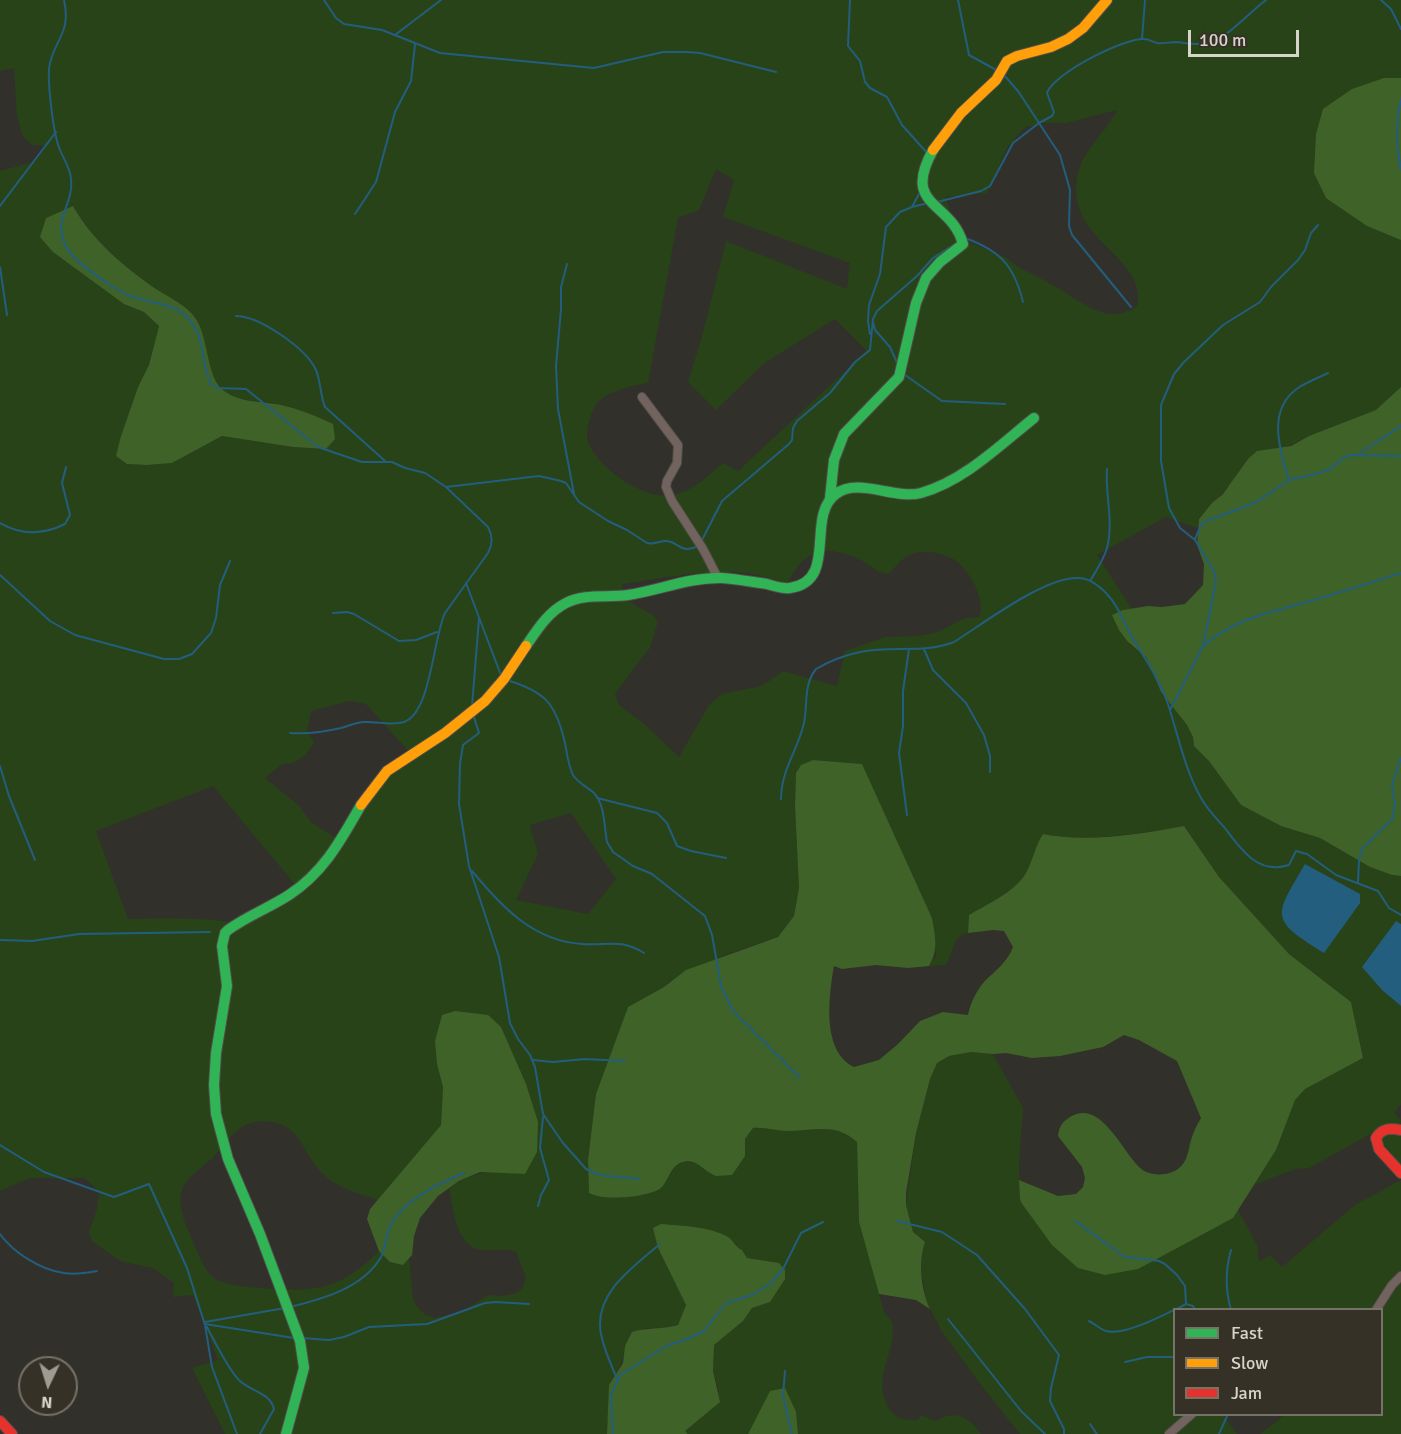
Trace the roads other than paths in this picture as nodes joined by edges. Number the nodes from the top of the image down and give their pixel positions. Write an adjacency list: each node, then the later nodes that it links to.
1 (1107, 0): 4 (street)
2 (642, 397): 5 (street)
3 (1034, 418): 4 (street)
4 (830, 498): 5 (street)
5 (718, 578): 13 (street)
6 (1401, 1130): 7 (street)
7 (1401, 1173)
8 (1401, 1276): 9 (street)
9 (1377, 1308)
10 (1190, 1416): 14 (street)
11 (0, 1421): 12 (street)
12 (12, 1434)
13 (286, 1434)
14 (1169, 1434)

